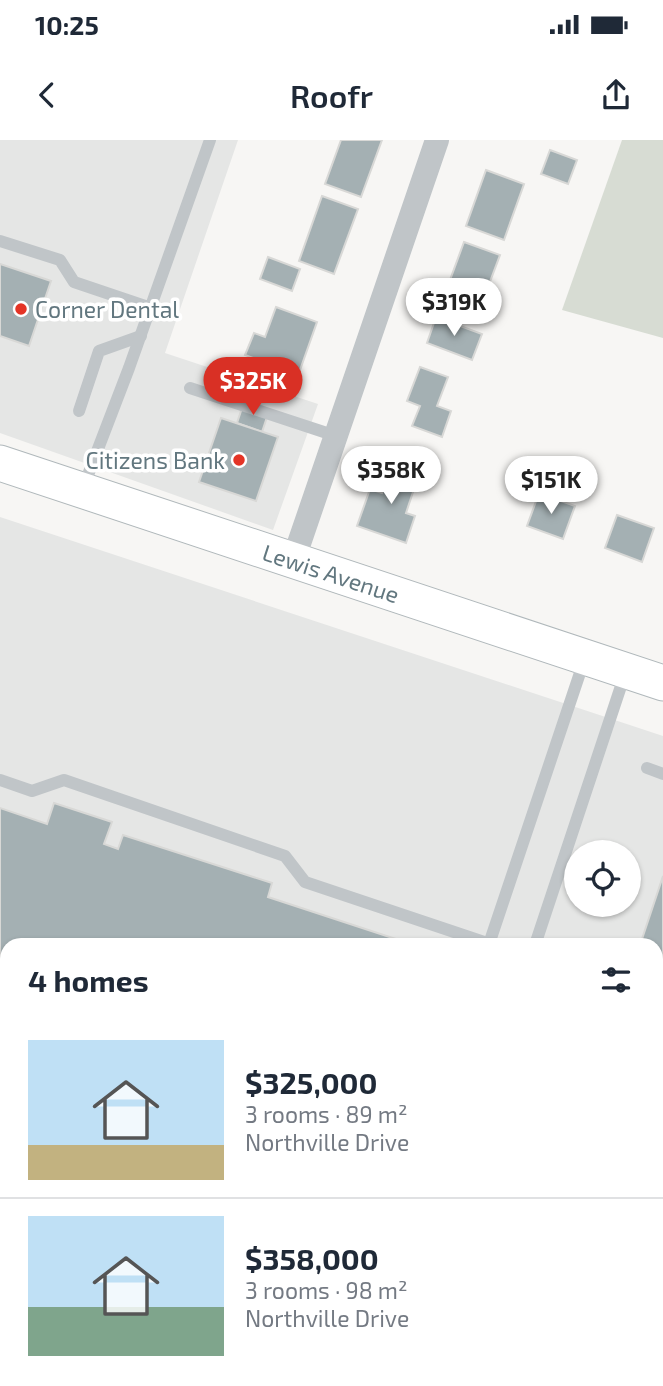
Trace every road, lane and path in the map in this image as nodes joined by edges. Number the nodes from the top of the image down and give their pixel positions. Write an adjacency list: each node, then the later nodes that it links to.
1 (210, 140): 4 (lane)
2 (437, 140): 8 (street)
3 (0, 241): 4 (lane)
4 (150, 308): 5 (lane)
5 (141, 336): 7 (lane); 10 (lane)
6 (190, 388): 8 (lane)
7 (79, 411)
8 (336, 436): 11 (street)
9 (0, 463): 10 (main road, Lewis Avenue)
10 (82, 490): 11 (main road, Lewis Avenue)
11 (293, 561): 12 (main road, Lewis Avenue)
12 (585, 657): 13 (main road, Lewis Avenue); 19 (lane)
13 (626, 671): 14 (main road, Lewis Avenue); 20 (lane)
14 (663, 683)
15 (647, 768): 16 (lane)
16 (663, 774)
17 (0, 780): 18 (lane)
18 (473, 938)
19 (493, 938)
20 (537, 938)

